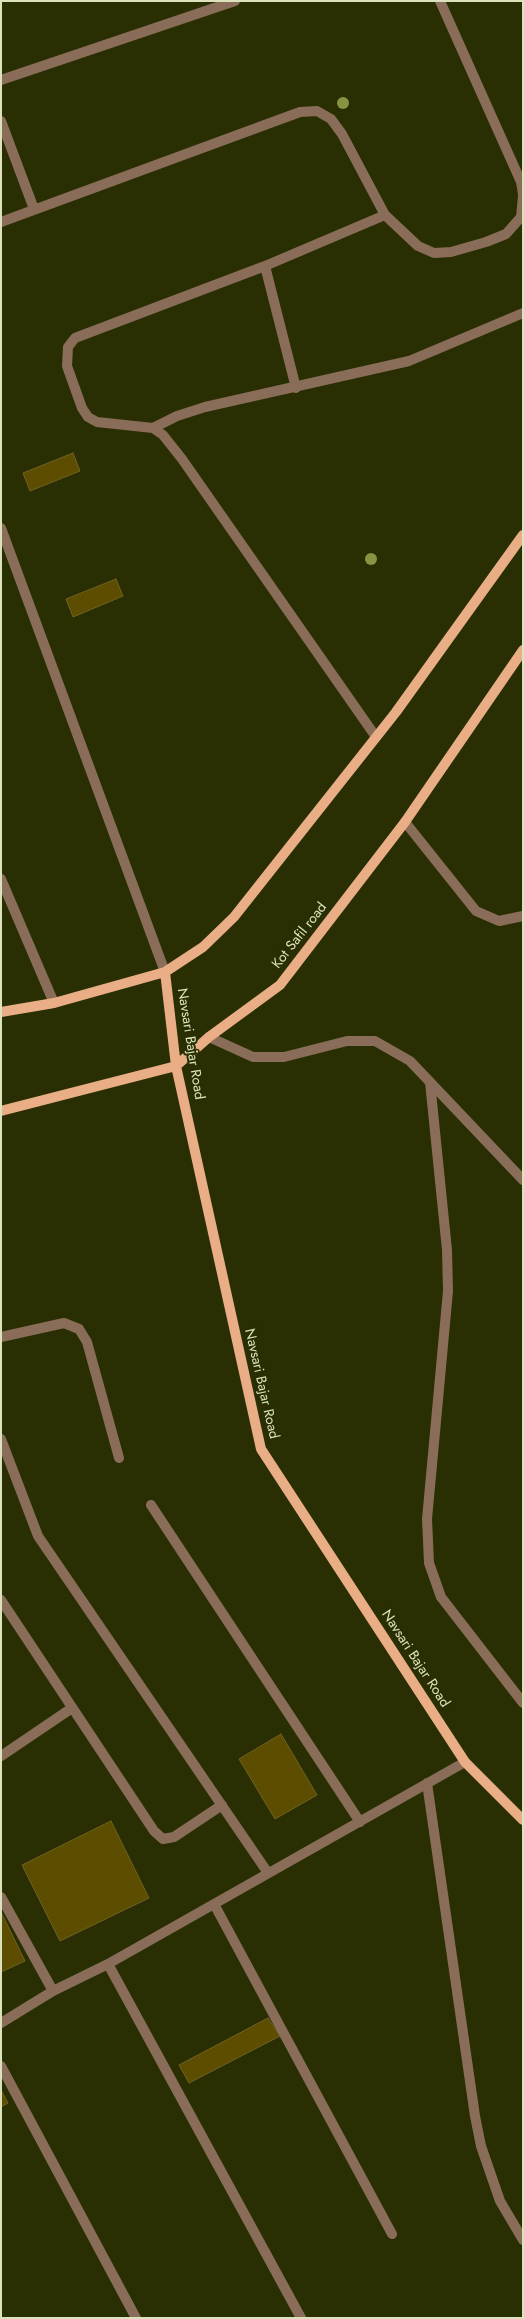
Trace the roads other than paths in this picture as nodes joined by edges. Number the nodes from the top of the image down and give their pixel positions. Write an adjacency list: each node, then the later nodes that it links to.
1 (235, 1): 3 (street)
2 (440, 1): 5 (street)
3 (1, 80)
4 (1, 120): 6 (street)
5 (523, 195): 7 (street)
6 (34, 210): 7 (street); 8 (street)
7 (385, 215): 9 (street)
8 (1, 222)
9 (265, 266): 11 (street); 12 (street)
10 (523, 313): 11 (street)
11 (296, 388): 12 (street)
12 (153, 428): 16 (street)
13 (1, 528): 20 (street)
14 (523, 535): 16 (main road)
15 (523, 650): 17 (main road, Kot Safil road)
16 (376, 737): 20 (main road)
17 (406, 822): 19 (street); 23 (main road, Kot Safil road)
18 (1, 879): 21 (street)
19 (523, 916)
20 (165, 972): 21 (main road); 24 (main road, Navsari Bajar Road)
21 (54, 1003): 22 (main road)
22 (1, 1012)
23 (209, 1037): 24 (main road, Kot Safil road); 25 (street)
24 (176, 1066): 26 (main road, Kot Safil road); 36 (main road, Navsari Bajar Road)
25 (430, 1082): 27 (street); 33 (street)
26 (1, 1111)
27 (523, 1180)
28 (1, 1337): 30 (street)
29 (1, 1439): 38 (street)
30 (119, 1458)
31 (151, 1505): 40 (street)
32 (1, 1600): 34 (street)
33 (523, 1703)
34 (72, 1708): 35 (street); 38 (street)
35 (1, 1756)
36 (465, 1762): 37 (street); 39 (main road, Navsari Bajar Road)
37 (428, 1783): 40 (street); 49 (street)
38 (222, 1805): 41 (street)
39 (523, 1820)
40 (360, 1822): 41 (street)
41 (268, 1873): 43 (street)
42 (1, 1897): 45 (street)
43 (214, 1904): 44 (street); 48 (street)
44 (108, 1964): 45 (street); 51 (street)
45 (53, 1991): 46 (street)
46 (1, 2022)
47 (1, 2066): 50 (street)
48 (392, 2234)
49 (523, 2240)
50 (136, 2318)
51 (301, 2318)

